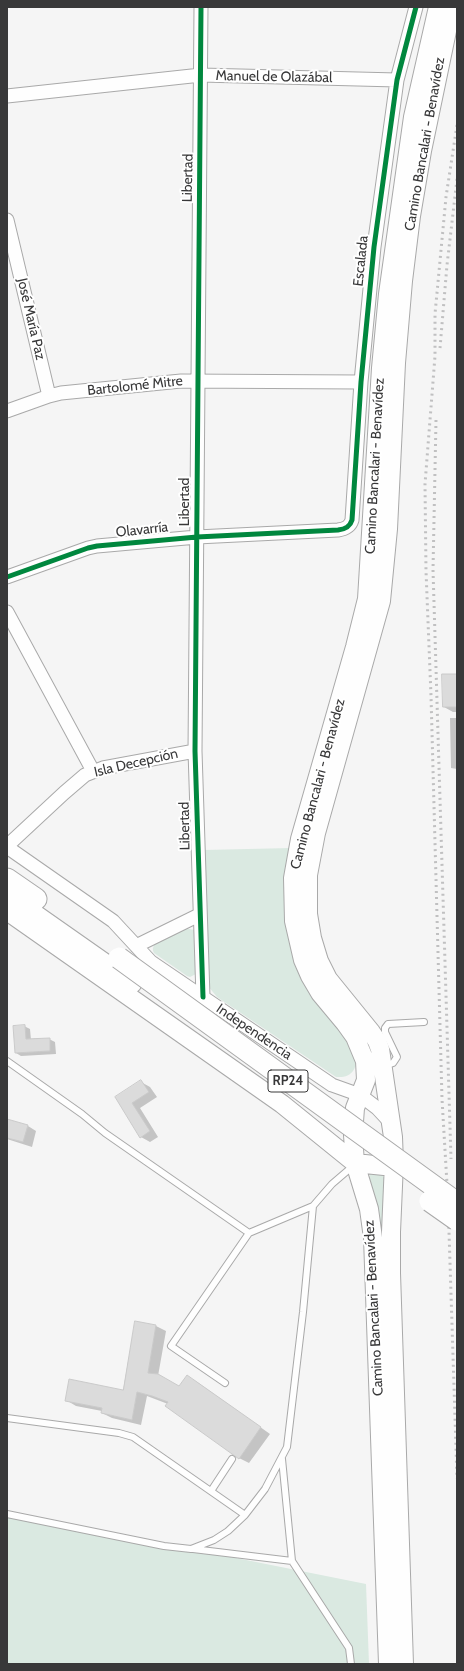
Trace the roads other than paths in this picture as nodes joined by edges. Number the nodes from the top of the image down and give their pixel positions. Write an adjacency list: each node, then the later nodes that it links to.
1 (201, 7): 5 (street, Libertad)
2 (416, 7): 6 (street, Escalada)
3 (438, 7): 29 (main road, Camino Bancalari - Benavídez)
4 (452, 7): 28 (main road, Camino Bancalari - Benavídez)
5 (201, 75): 6 (street, Manuel de Olazábal); 7 (street, Manuel de Olazábal); 9 (street, Libertad)
6 (398, 80): 10 (street, Escalada)
7 (7, 96)
8 (7, 220): 11 (street, José María Paz)
9 (198, 380): 10 (street, Bartolomé Mitre); 11 (street, Bartolomé Mitre); 14 (street, Libertad)
10 (361, 382): 13 (street, Escalada)
11 (49, 396): 12 (street, Bartolomé Mitre)
12 (7, 410)
13 (352, 520): 14 (street, Olavarría)
14 (197, 537): 15 (street, Olavarría); 17 (street, Libertad)
15 (7, 577)
16 (7, 612): 18 (street)
17 (196, 750): 18 (street, Isla Decepción); 23 (street, Libertad)
18 (93, 771): 19 (street, Isla Decepción)
19 (7, 847): 24 (street, Independencia)
20 (7, 879): 33 (main road, RP24, bridge)
21 (7, 896): 35 (main road, RP24, bridge)
22 (7, 911): 31 (main road)
23 (200, 915): 24 (street); 25 (street, Libertad)
24 (136, 946): 25 (street, Independencia)
25 (203, 997): 29 (street, Independencia)
26 (424, 1022): 28 (lane)
27 (7, 1061): 36 (lane)
28 (383, 1067): 30 (main road, Camino Bancalari - Benavídez)
29 (360, 1096): 30 (street, Independencia); 31 (main road, Camino Bancalari - Benavídez)
30 (391, 1123): 32 (main road, Camino Bancalari - Benavídez)
31 (355, 1163): 32 (main road); 34 (lane); 47 (main road, Camino Bancalari - Benavídez)
32 (394, 1166): 48 (main road, Camino Bancalari - Benavídez)
33 (457, 1204)
34 (313, 1206): 36 (lane); 39 (lane)
35 (457, 1220)
36 (249, 1233): 37 (lane)
37 (225, 1384)
38 (7, 1418): 41 (lane)
39 (282, 1457): 43 (lane); 45 (lane)
40 (232, 1459): 41 (lane)
41 (211, 1491): 43 (lane)
42 (7, 1514): 44 (lane)
43 (245, 1515): 44 (lane)
44 (192, 1549): 45 (lane)
45 (292, 1561): 46 (lane)
46 (351, 1664)
47 (388, 1664)
48 (404, 1664)

